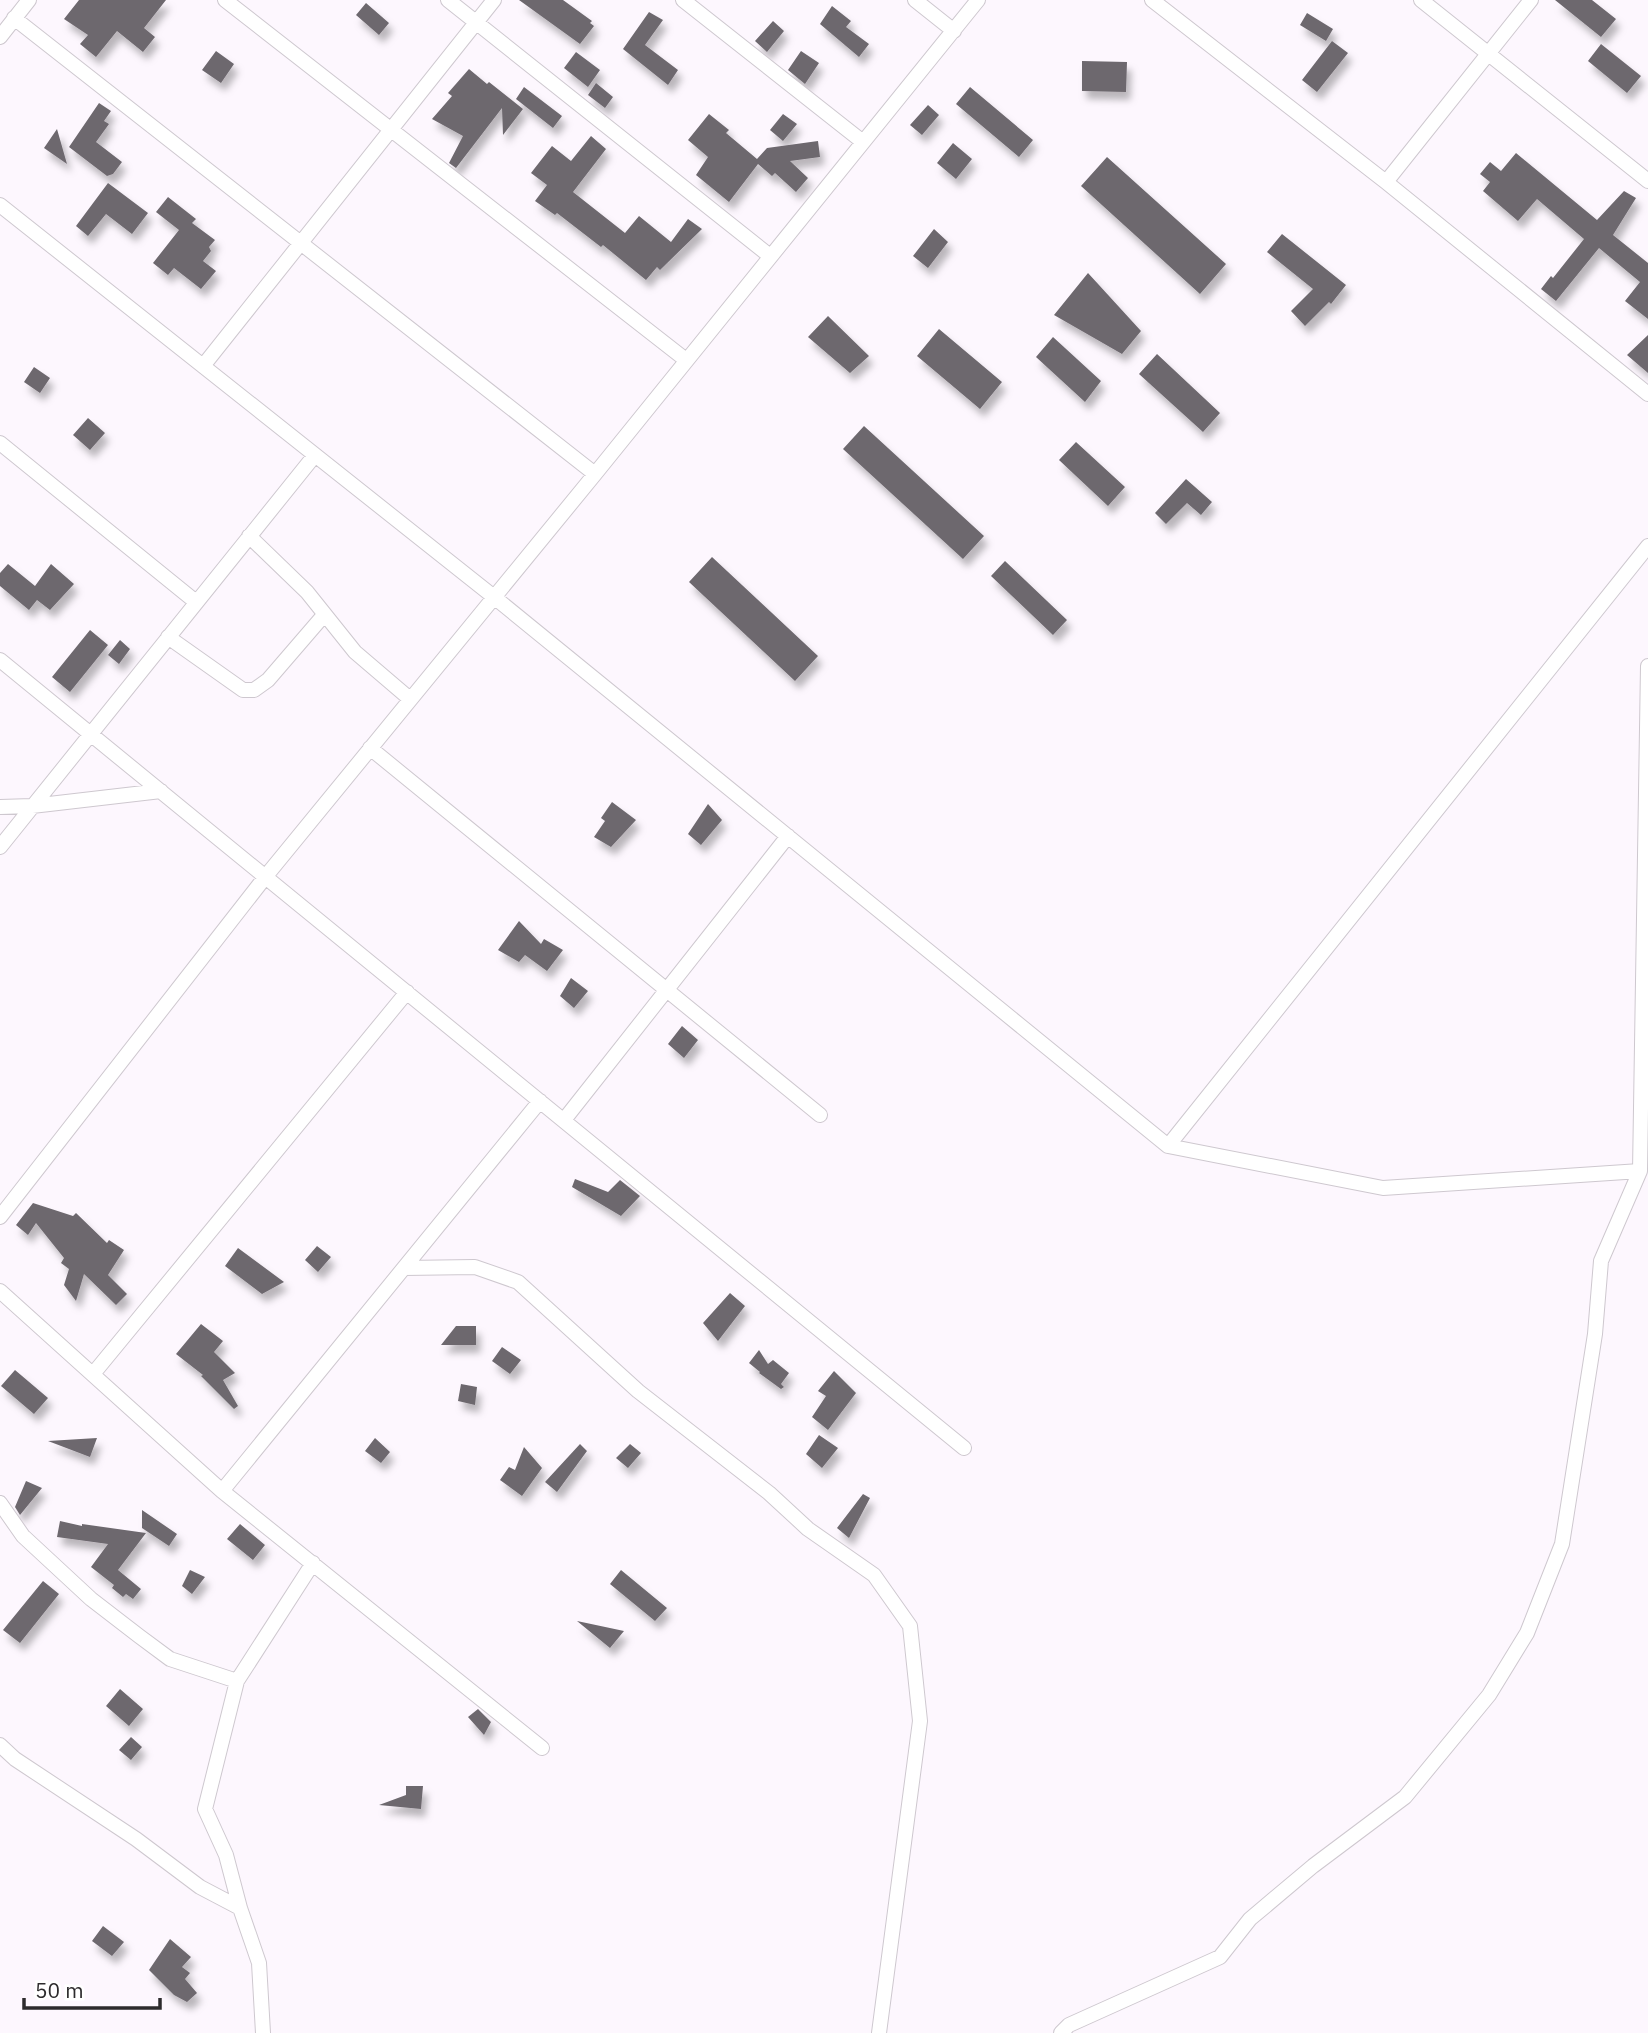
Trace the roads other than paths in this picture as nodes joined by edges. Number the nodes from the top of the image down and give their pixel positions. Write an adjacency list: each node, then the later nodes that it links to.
1 (29, 0): 11 (street)
2 (225, 0): 16 (street)
3 (448, 0): 12 (street)
4 (494, 0): 12 (street)
5 (683, 0): 17 (street)
6 (915, 0): 13 (street)
7 (978, 0): 13 (street)
8 (1152, 0): 19 (street)
9 (1421, 0): 15 (street)
10 (1531, 0): 15 (street)
11 (14, 18): 14 (street); 21 (street)
12 (477, 22): 16 (street); 22 (street)
13 (954, 31): 17 (street)
14 (0, 37)
15 (1489, 53): 18 (street); 19 (street)
16 (391, 130): 21 (street); 23 (street)
17 (863, 142): 22 (street)
18 (1648, 181)
19 (1386, 182): 25 (street)
20 (0, 205): 24 (street)
21 (301, 243): 24 (street); 28 (street)
22 (770, 256): 23 (street)
23 (686, 360): 28 (street)
24 (203, 366): 27 (street)
25 (1648, 394)
26 (0, 443): 32 (street)
27 (315, 455): 29 (street); 31 (street)
28 (595, 474): 31 (street)
29 (249, 536): 32 (street); 33 (street)
30 (1648, 546): 51 (street)
31 (494, 597): 37 (street); 43 (street)
32 (197, 602): 34 (street)
33 (324, 615): 34 (street); 37 (street)
34 (168, 637): 38 (street)
35 (0, 660): 38 (street)
36 (1648, 666): 52 (street)
37 (410, 699): 39 (street)
38 (91, 734): 40 (street); 41 (street)
39 (370, 748): 45 (street); 46 (street)
40 (161, 791): 41 (street); 45 (street)
41 (32, 806): 42 (street); 44 (street)
42 (0, 807)
43 (788, 836): 46 (street); 51 (street)
44 (0, 847)
45 (266, 876): 47 (street); 53 (street)
46 (666, 990): 49 (street); 50 (street)
47 (407, 992): 48 (street); 56 (street)
48 (540, 1101): 50 (street); 54 (street)
49 (820, 1115)
50 (564, 1120): 57 (street)
51 (1168, 1146): 52 (street)
52 (1640, 1171): 67 (street)
53 (0, 1217)
54 (404, 1268): 58 (street); 66 (street)
55 (0, 1291): 56 (street)
56 (93, 1374): 58 (street)
57 (964, 1448)
58 (222, 1491): 60 (street)
59 (0, 1503): 61 (street)
60 (313, 1563): 61 (street); 63 (street)
61 (237, 1681): 64 (street)
62 (0, 1745): 64 (street)
63 (542, 1748)
64 (240, 1908): 65 (street)
65 (263, 2033)
66 (878, 2033)
67 (1061, 2033)

